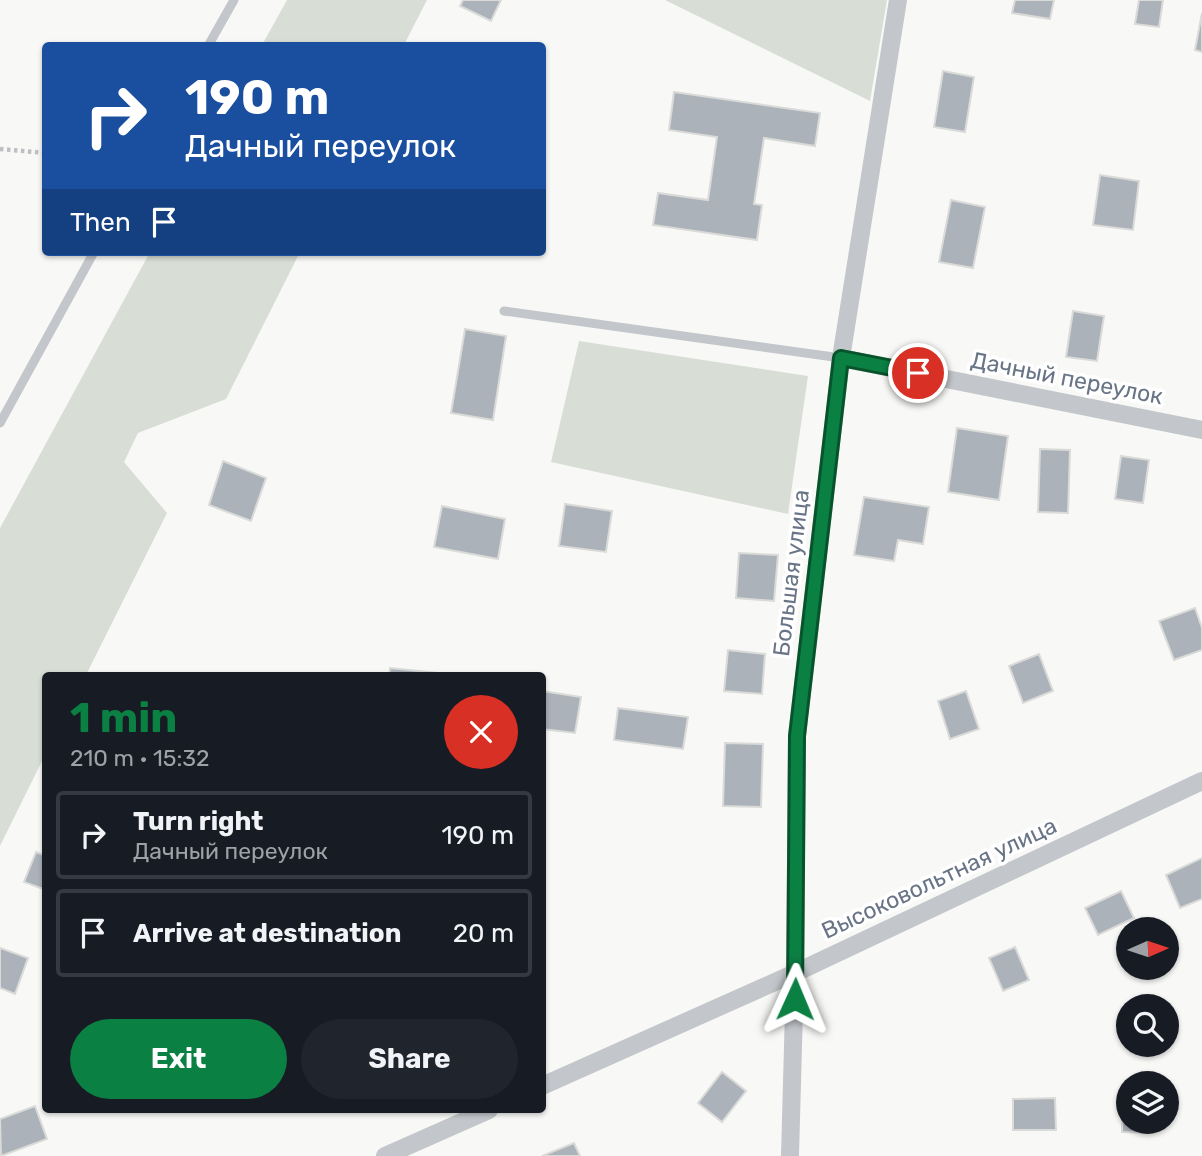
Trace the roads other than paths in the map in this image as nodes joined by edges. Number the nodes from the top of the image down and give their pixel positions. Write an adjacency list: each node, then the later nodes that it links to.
1 (234, 0): 3 (lane)
2 (898, 0): 6 (street, Большая улица)
3 (210, 42)
4 (92, 256): 7 (lane)
5 (504, 311): 6 (lane)
6 (841, 358): 8 (street, Дачный переулок); 10 (street, Большая улица)
7 (0, 423)
8 (1202, 430)
9 (1202, 781): 10 (street, Высоковольтная улица)
10 (796, 973): 11 (street, Высоковольтная улица); 14 (street, Большая улица)
11 (546, 1084)
12 (482, 1113): 13 (street)
13 (385, 1156)
14 (790, 1156)

